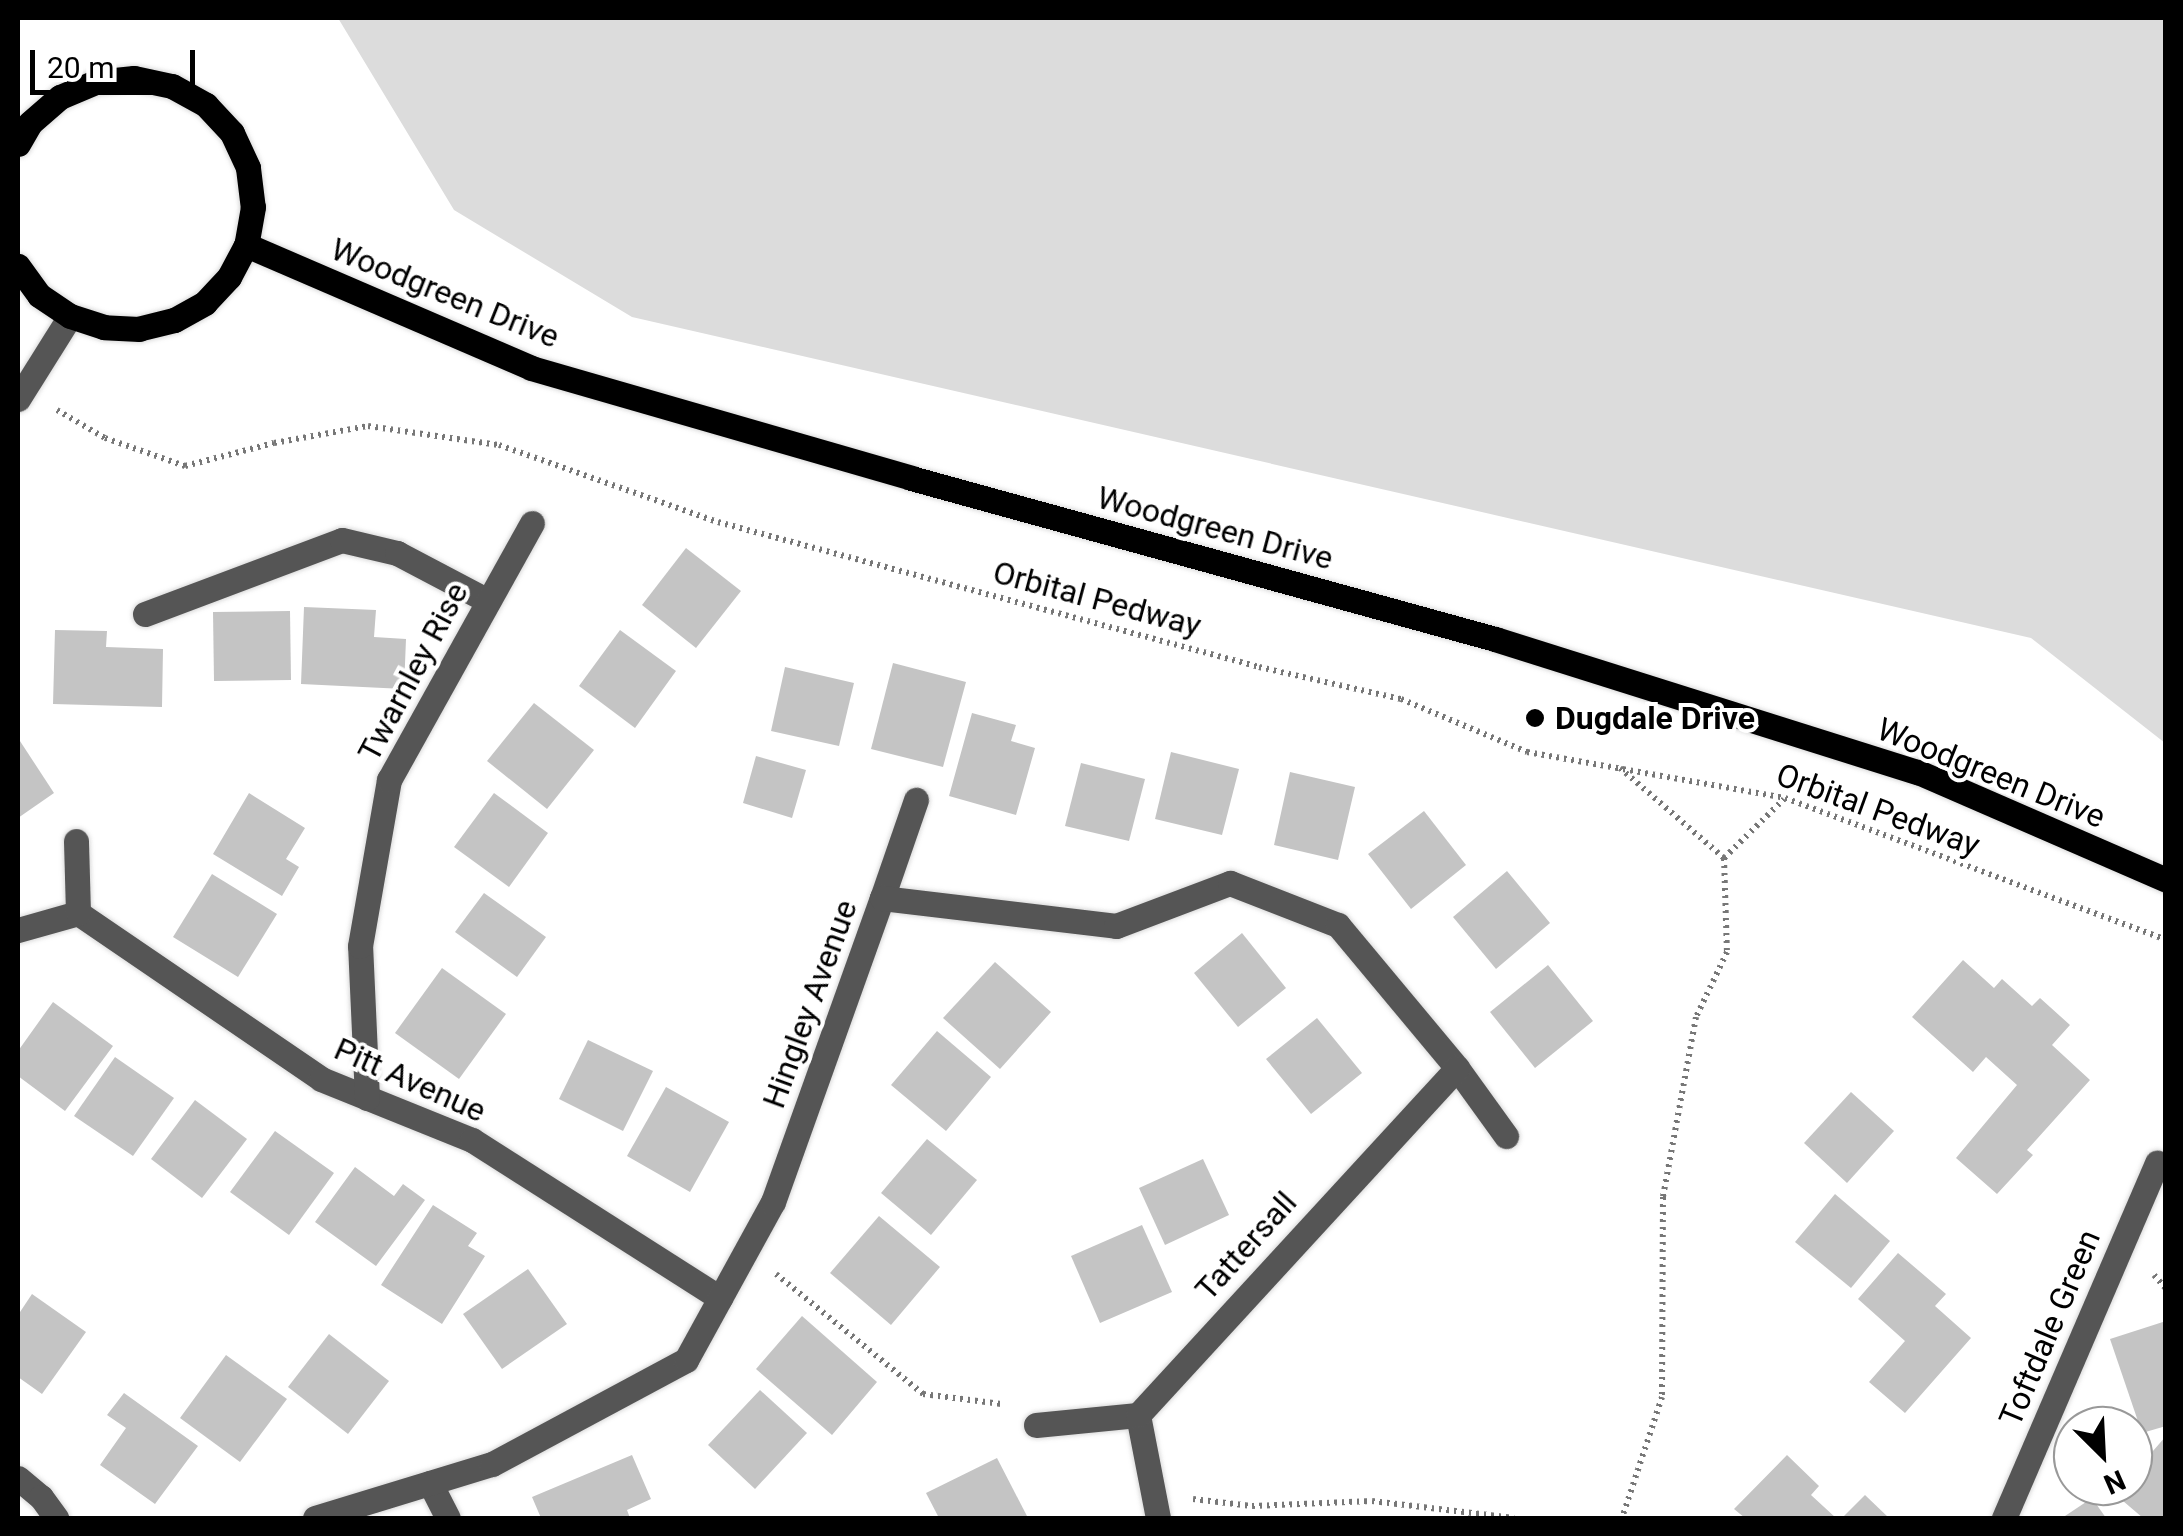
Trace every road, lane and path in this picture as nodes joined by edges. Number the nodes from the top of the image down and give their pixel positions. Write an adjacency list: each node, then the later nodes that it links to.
1 (18, 144): 2 (main road)
2 (246, 245): 4 (main road); 14 (main road, Woodgreen Drive)
3 (18, 266): 4 (main road)
4 (70, 316): 5 (street)
5 (21, 395): 9 (path, Orbital Pedway)
6 (532, 523): 7 (street, Twarnley Rise)
7 (488, 601): 8 (street); 20 (street, Twarnley Rise)
8 (144, 614)
9 (1619, 768): 10 (path, Orbital Pedway); 13 (path)
10 (1785, 798): 13 (path); 18 (path, Orbital Pedway)
11 (916, 800): 15 (street)
12 (76, 841): 16 (street)
13 (1724, 858): 35 (path)
14 (2166, 880)
15 (882, 898): 19 (street, Hingley Avenue); 23 (street, Hingley Avenue)
16 (78, 913): 17 (street); 20 (street, Pitt Avenue)
17 (18, 930)
18 (2166, 940)
19 (1458, 1068): 21 (street, Hingley Avenue); 25 (street, Tattersall)
20 (367, 1098): 24 (street, Pitt Avenue)
21 (1506, 1136)
22 (2157, 1163): 36 (street, Toftdale Green)
23 (747, 1249): 24 (street, Hingley Avenue); 26 (path)
24 (720, 1298): 28 (street, Hingley Avenue)
25 (1138, 1414): 26 (street); 29 (street)
26 (1036, 1425)
27 (18, 1478): 30 (street)
28 (430, 1483): 31 (street, Hingley Avenue); 32 (street)
29 (1153, 1490): 33 (street); 34 (path)
30 (56, 1518)
31 (315, 1518)
32 (448, 1518)
33 (1158, 1518)
34 (1514, 1518)
35 (1622, 1518)
36 (2004, 1518)

